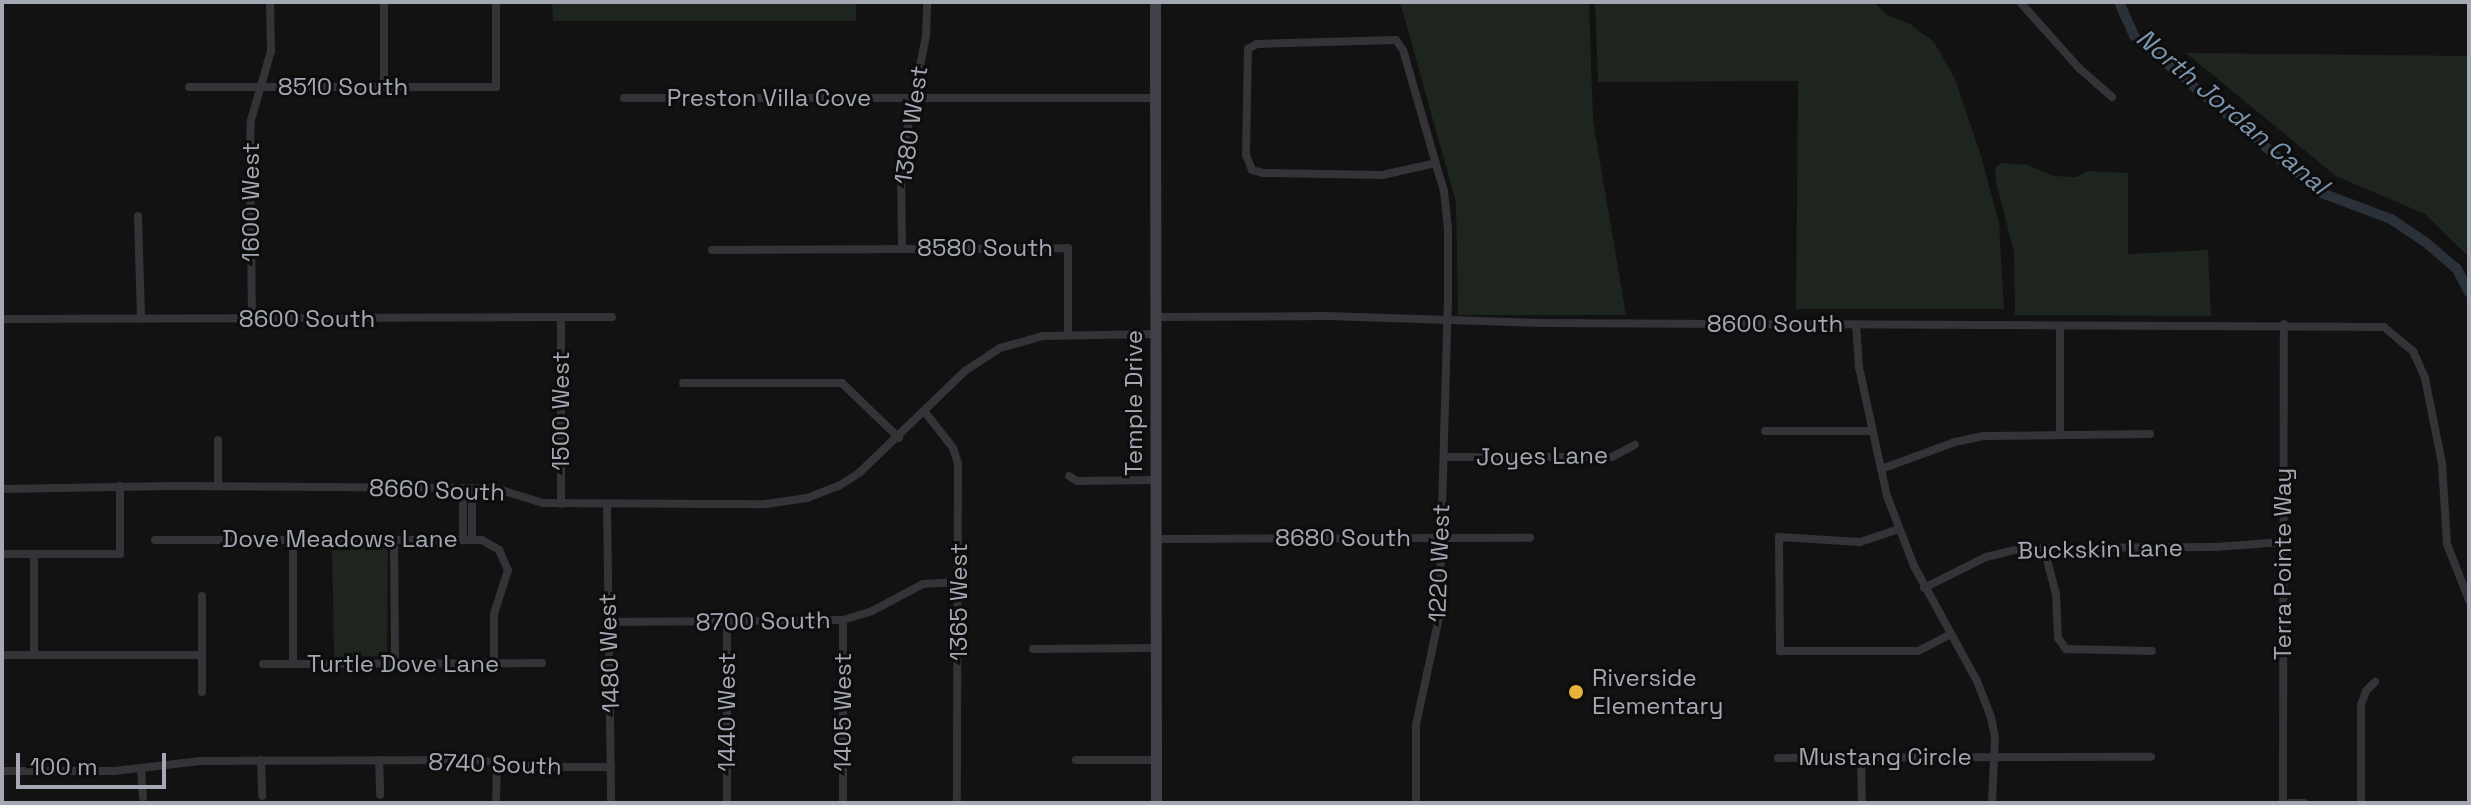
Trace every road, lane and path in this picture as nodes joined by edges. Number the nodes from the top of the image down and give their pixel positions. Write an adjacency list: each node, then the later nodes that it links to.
1 (270, 2): 8 (street, 1600 West)
2 (384, 2): 9 (street)
3 (496, 2): 9 (street, 8510 South)
4 (927, 2): 12 (street, 1380 West)
5 (1155, 2): 13 (street, Temple Drive)
6 (2020, 2): 10 (street)
7 (189, 87): 8 (street, 8510 South)
8 (261, 87): 9 (street, 8510 South); 23 (street, 1600 West)
9 (384, 87)
10 (2112, 97)
11 (624, 98): 12 (street, Preston Villa Cove)
12 (914, 98): 13 (street, Preston Villa Cove); 16 (street, 1380 West)
13 (1155, 98): 19 (street, Temple Drive)
14 (1436, 163): 14 (street, 1220 West); 24 (street, 1220 West)
15 (138, 216): 22 (street)
16 (902, 249): 17 (street, 8580 South); 29 (street, 8580 South)
17 (712, 250)
18 (612, 317): 20 (street, 8600 South)
19 (1156, 317): 24 (street, 8600 South); 28 (street, Temple Drive)
20 (561, 318): 23 (street, 8600 South); 47 (street, 1500 West)
21 (2, 319): 22 (street, 8600 South)
22 (141, 319): 23 (street, 8600 South)
23 (252, 319)
24 (1448, 322): 25 (street, 8600 South); 39 (street, 1220 West)
25 (1856, 324): 27 (street, 8600 South); 33 (street)
26 (2284, 324): 27 (street, 8600 South); 57 (street, Terra Pointe Way); 64 (street, 8600 South)
27 (2060, 327): 34 (street)
28 (1155, 334): 29 (street, 8660 South); 42 (street, Temple Drive)
29 (1068, 335): 31 (street, 8660 South)
30 (683, 383): 36 (street)
31 (925, 412): 36 (street, 8660 South); 61 (street, 1365 West)
32 (1765, 431): 33 (street)
33 (1872, 431): 40 (street)
34 (2060, 434): 35 (street); 40 (street)
35 (2150, 434)
36 (899, 438): 48 (street, 8660 South)
37 (218, 440): 44 (street)
38 (1635, 445): 39 (street, Joyes Lane)
39 (1445, 457): 50 (street, 1220 West)
40 (1881, 469): 49 (street)
41 (1069, 476): 42 (street)
42 (1156, 480): 55 (street, Temple Drive)
43 (120, 486): 44 (street, 8660 South); 46 (street, 8660 South); 60 (street)
44 (218, 486): 45 (street, 8660 South)
45 (467, 488): 47 (street, 8660 South); 54 (street)
46 (2, 489)
47 (561, 504): 48 (street, 8660 South)
48 (607, 504): 66 (street, 1480 West)
49 (1899, 529): 62 (street); 68 (street)
50 (1440, 538): 51 (street, 8680 South); 55 (street, 8680 South); 103 (street, 1220 West)
51 (1530, 538)
52 (293, 539): 53 (street, Dove Meadows Lane); 56 (street, Dove Meadows Lane); 78 (street)
53 (394, 539): 54 (street, Dove Meadows Lane); 79 (street)
54 (467, 539): 75 (street, Dove Meadows Lane)
55 (1156, 539): 69 (street, Temple Drive)
56 (155, 540)
57 (2283, 542): 58 (street, Buckskin Lane); 106 (street, Terra Pointe Way)
58 (2044, 548): 62 (street, Buckskin Lane); 71 (street)
59 (2, 554): 60 (street)
60 (34, 554): 73 (street)
61 (959, 582): 65 (street, 8700 South); 101 (street, 1365 West)
62 (1924, 588): 68 (street)
63 (202, 596): 74 (street)
64 (2469, 600)
65 (843, 620): 67 (street, 8700 South); 100 (street, 1405 West)
66 (607, 622): 67 (street, 8700 South); 91 (street, 1480 West)
67 (727, 622): 99 (street, 1440 West)
68 (1950, 635): 83 (street)
69 (1156, 648): 70 (street); 89 (street, Temple Drive)
70 (1033, 649)
71 (2152, 651)
72 (2, 655): 73 (street)
73 (34, 655): 74 (street)
74 (202, 655): 81 (street)
75 (494, 663): 76 (street, Turtle Dove Lane); 79 (street, Turtle Dove Lane)
76 (542, 663)
77 (263, 664): 78 (street, Turtle Dove Lane)
78 (293, 664): 79 (street, Turtle Dove Lane)
79 (395, 664)
80 (2375, 682): 108 (street)
81 (202, 692)
82 (1861, 757): 83 (street, Mustang Circle); 85 (street, Mustang Circle); 104 (street)
83 (1992, 757): 84 (street, Mustang Circle); 105 (street)
84 (2151, 757)
85 (1778, 758)
86 (261, 760): 87 (street, 8740 South); 92 (street, 8740 South); 95 (street)
87 (379, 760): 90 (street, 8740 South); 94 (street)
88 (1076, 760): 89 (street)
89 (1156, 760): 102 (street, Temple Drive)
90 (497, 761): 91 (street, 8740 South); 97 (street)
91 (611, 767): 98 (street, 1480 West)
92 (141, 769): 93 (street, 8740 South); 96 (street)
93 (2, 771)
94 (380, 795)
95 (262, 796)
96 (143, 797)
97 (496, 803)
98 (611, 803)
99 (727, 803)
100 (843, 803)
101 (957, 803)
102 (1156, 803)
103 (1416, 803)
104 (1862, 803)
105 (1992, 803)
106 (2286, 803): 107 (street)
107 (2304, 803)
108 (2361, 803)

